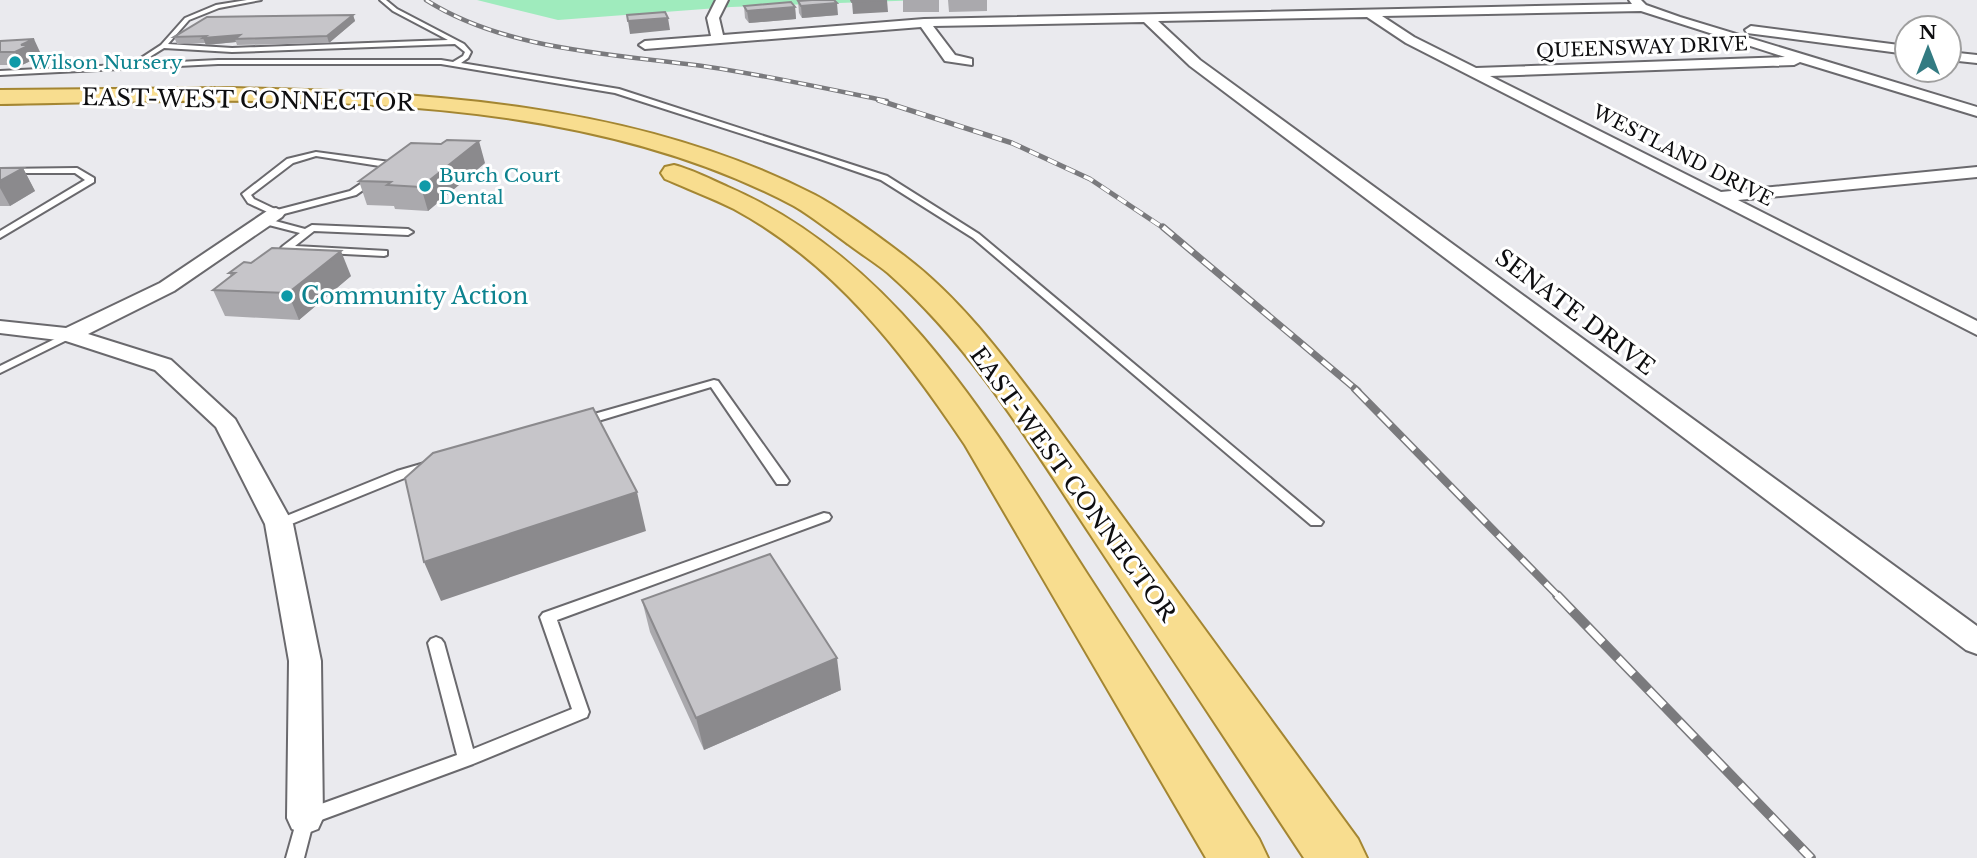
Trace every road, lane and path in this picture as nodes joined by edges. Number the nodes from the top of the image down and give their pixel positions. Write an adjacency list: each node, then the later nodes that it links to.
1 (258, 0): 14 (lane)
2 (383, 0): 12 (lane)
3 (722, 0): 10 (street)
4 (1638, 4): 5 (street); 7 (street)
5 (1372, 15): 6 (street); 20 (street, WESTLAND DRIVE)
6 (1147, 18): 8 (street); 43 (street, SENATE DRIVE)
7 (1676, 20): 9 (street); 11 (street)
8 (924, 23): 10 (street); 17 (street)
9 (1756, 31): 11 (street); 15 (street)
10 (718, 38): 13 (street)
11 (1741, 39): 16 (street)
12 (454, 42): 14 (lane); 19 (lane)
13 (645, 45)
14 (163, 46): 18 (lane)
15 (1893, 48)
16 (1810, 60): 20 (street, QUEENSWAY DRIVE); 24 (street)
17 (967, 62)
18 (134, 64): 19 (lane); 21 (lane)
19 (455, 64): 41 (lane)
20 (1476, 72): 27 (street, WESTLAND DRIVE)
21 (0, 73)
22 (0, 97): 49 (main road, EAST-WEST CONNECTOR)
23 (0, 110): 48 (main road, EAST-WEST CONNECTOR)
24 (1977, 112)
25 (0, 170): 31 (lane)
26 (1977, 172): 27 (street)
27 (1720, 197): 34 (street, WESTLAND DRIVE)
28 (270, 217): 28 (lane); 29 (lane); 35 (street)
29 (307, 232): 30 (lane); 32 (lane)
30 (408, 232)
31 (0, 235)
32 (384, 253)
33 (0, 327): 35 (street)
34 (1977, 329)
35 (69, 335): 36 (lane); 42 (street)
36 (0, 370)
37 (571, 425): 39 (lane)
38 (441, 463): 42 (lane)
39 (782, 481)
40 (824, 517): 45 (lane)
41 (1316, 522)
42 (279, 524): 46 (street)
43 (1977, 642)
44 (436, 643): 45 (lane)
45 (467, 759): 46 (lane)
46 (305, 818): 47 (lane)
47 (295, 858)
48 (1238, 858)
49 (1337, 858)

